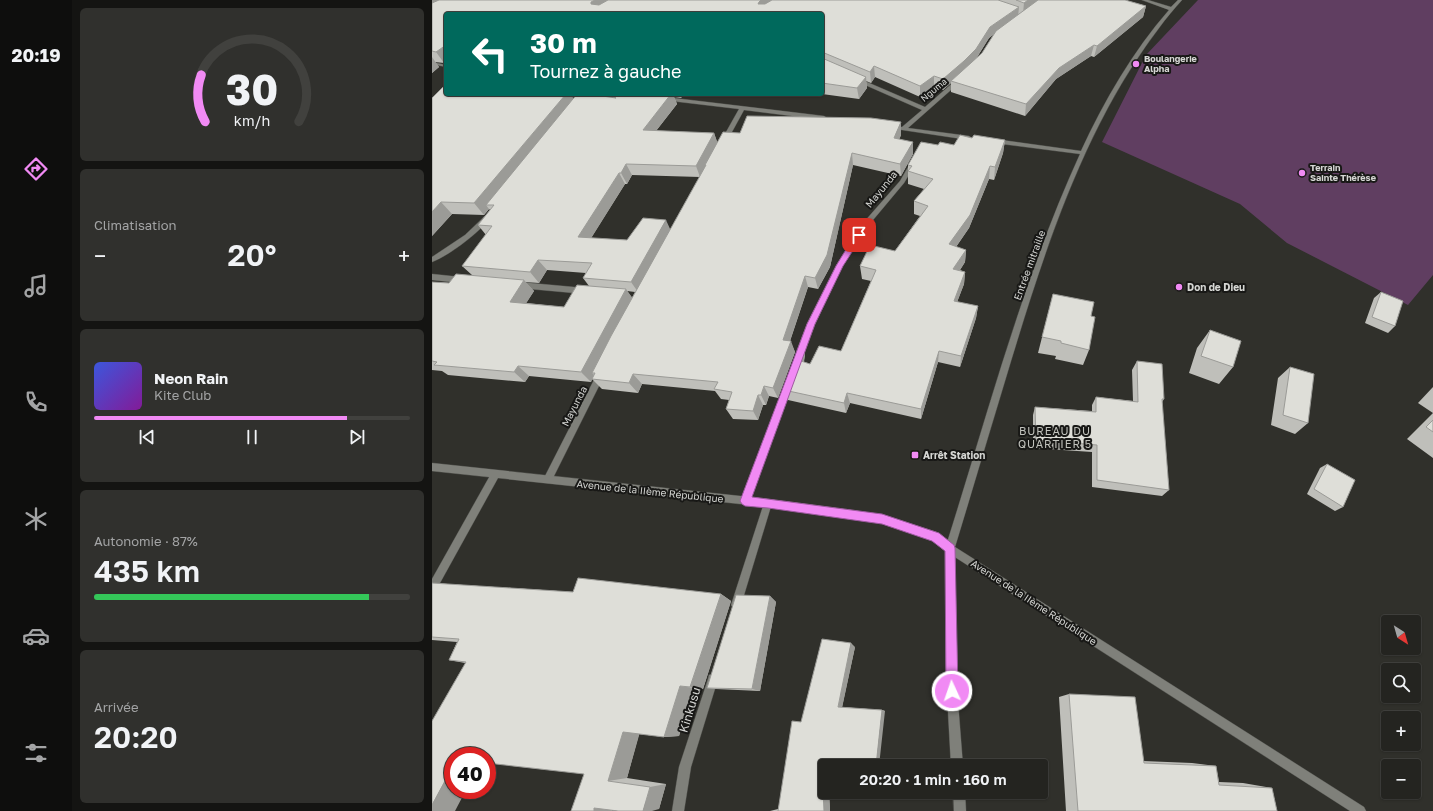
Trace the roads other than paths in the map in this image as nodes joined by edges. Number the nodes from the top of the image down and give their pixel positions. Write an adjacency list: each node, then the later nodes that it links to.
1 (1144, 0): 3 (street)
2 (1180, 0): 3 (street, Entrée mitraille)
3 (1170, 9): 19 (street, Entrée mitraille)
4 (432, 63): 5 (street)
5 (444, 66)
6 (962, 77): 12 (street, Nguma)
7 (851, 78): 12 (street)
8 (673, 96): 10 (street)
9 (655, 98): 10 (street)
10 (670, 99): 11 (street)
11 (742, 108): 13 (street); 18 (street)
12 (924, 109): 15 (street, Nguma)
13 (834, 120)
14 (888, 127): 15 (street)
15 (903, 129): 16 (street)
16 (976, 139)
17 (991, 141): 19 (street)
18 (719, 150)
19 (1082, 153): 35 (street, Entrée mitraille)
20 (916, 157): 27 (street, Mayunda)
21 (491, 213): 22 (street)
22 (432, 260)
23 (432, 277): 24 (street)
24 (471, 281)
25 (510, 284): 26 (street)
26 (595, 292)
27 (797, 361)
28 (605, 366): 32 (street, Mayunda)
29 (792, 375): 33 (street)
30 (432, 467): 31 (street, Avenue de la IIème République)
31 (495, 475): 32 (street, Avenue de la IIème République); 36 (street)
32 (548, 479): 33 (street, Avenue de la IIème République)
33 (745, 501): 34 (street, Avenue de la IIème République)
34 (768, 503): 35 (street, Avenue de la IIème République); 37 (street)
35 (950, 548): 39 (street, Entrée mitraille); 43 (street, Avenue de la IIème République)
36 (432, 589)
37 (733, 616)
38 (716, 669): 41 (street, Kinkusu)
39 (957, 759)
40 (959, 799): 42 (street)
41 (678, 811)
42 (960, 811)
43 (1360, 811)

